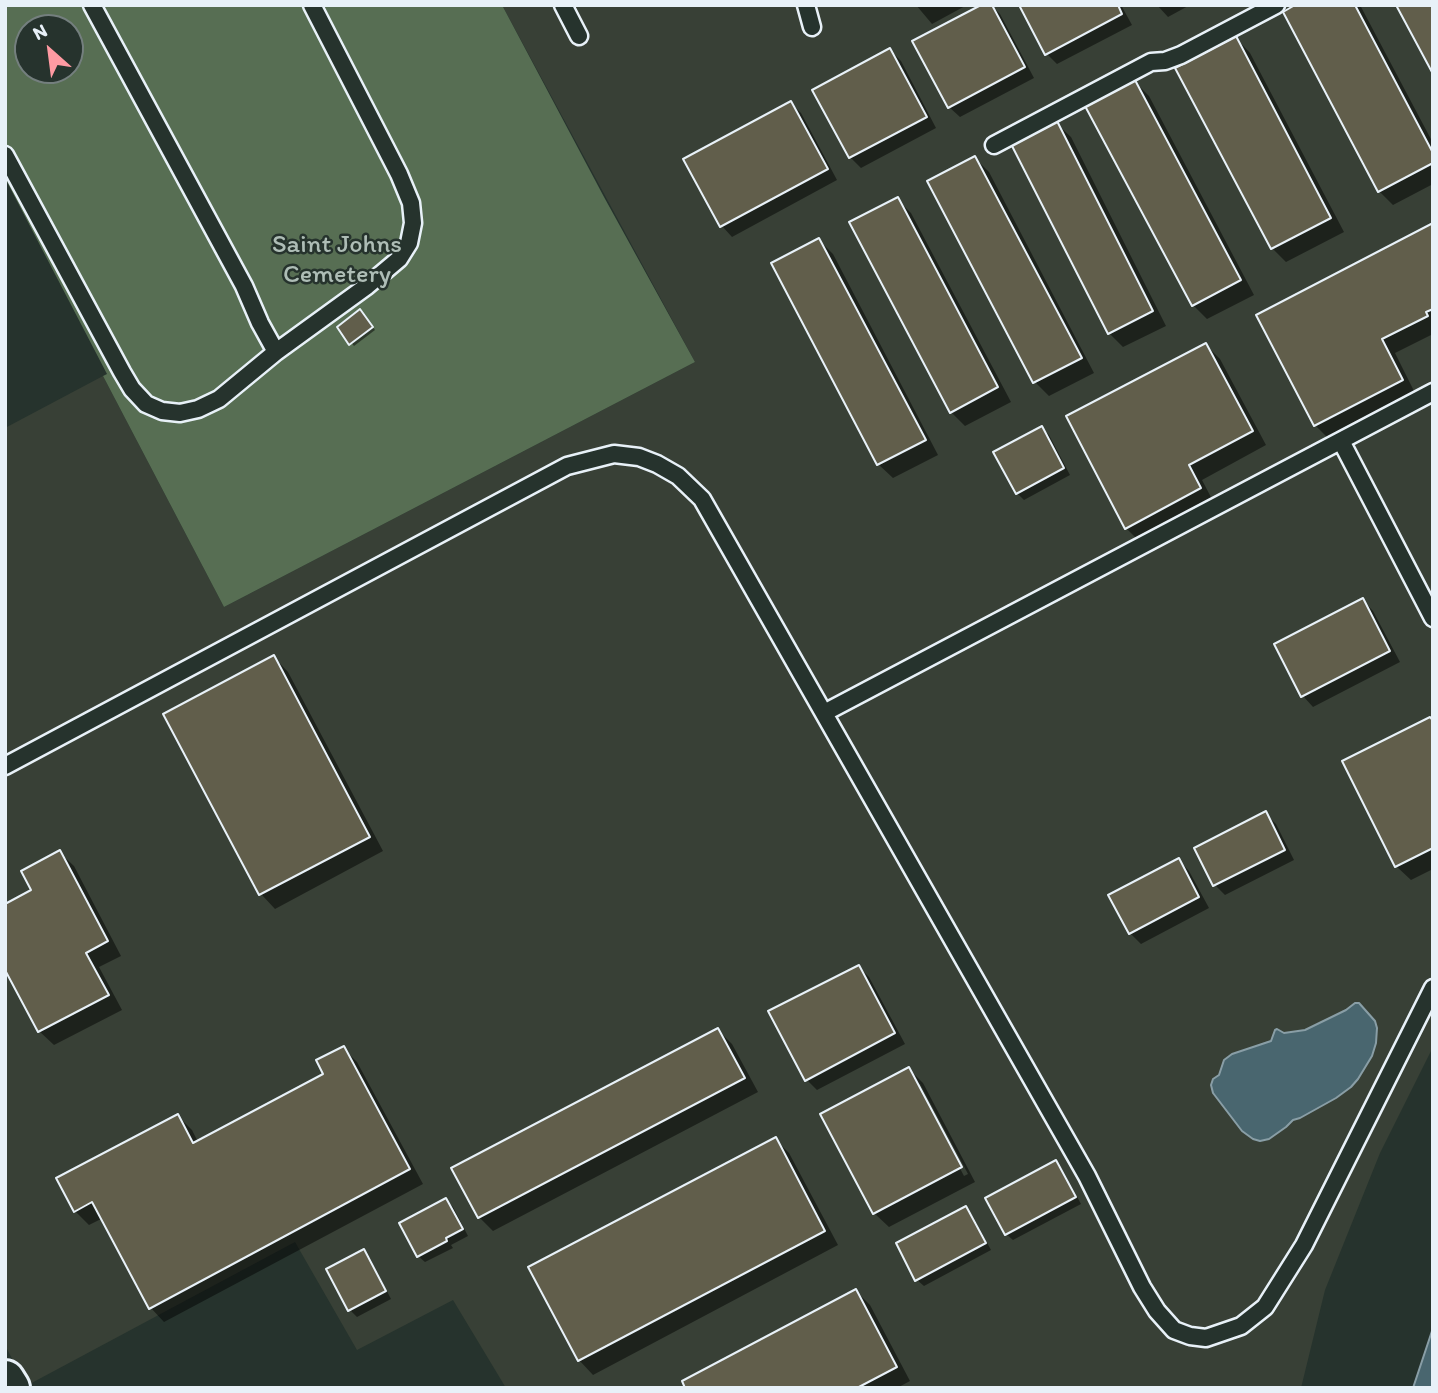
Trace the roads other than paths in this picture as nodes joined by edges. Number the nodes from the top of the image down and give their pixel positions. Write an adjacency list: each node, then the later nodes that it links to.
1 (92, 5): 10 (lane)
2 (312, 5): 10 (lane)
3 (563, 5): 7 (lane)
4 (806, 5): 6 (lane)
5 (1276, 5): 8 (lane)
6 (812, 27)
7 (579, 36)
8 (994, 145)
9 (5, 155): 10 (lane)
10 (276, 352)
11 (1433, 392): 12 (lane)
12 (1341, 441): 13 (lane); 14 (lane)
13 (1433, 618)
14 (824, 713): 15 (lane); 16 (lane)
15 (5, 766)
16 (1433, 988)
17 (5, 1380): 18 (main road)
18 (10, 1388)

